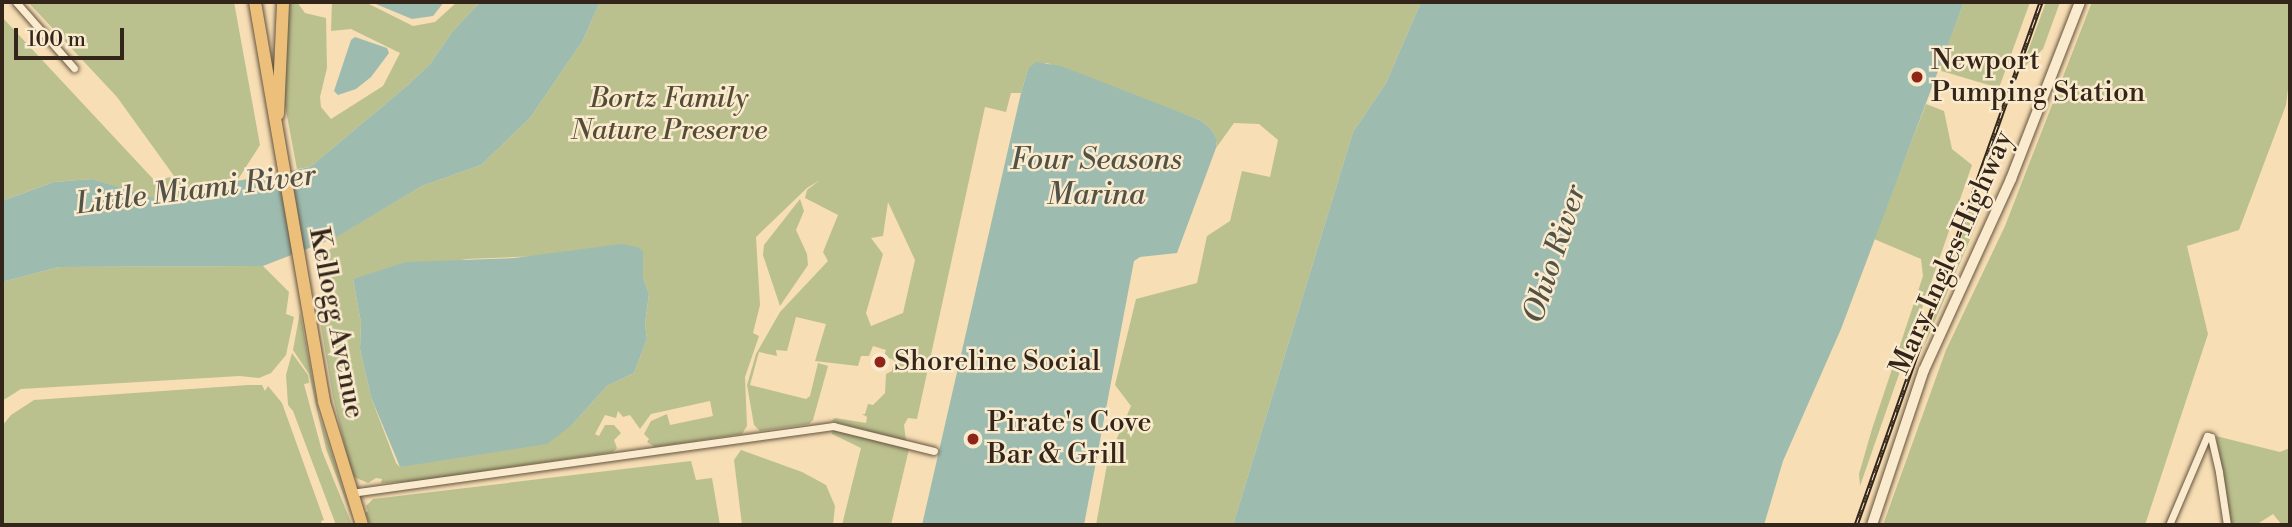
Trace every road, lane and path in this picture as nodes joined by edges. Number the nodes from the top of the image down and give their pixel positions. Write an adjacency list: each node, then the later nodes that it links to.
1 (16, 2): 5 (street)
2 (256, 2): 6 (main road, Kellogg Avenue)
3 (283, 2): 6 (main road)
4 (2080, 2): 10 (street, Mary Ingles Highway)
5 (74, 68)
6 (276, 132): 8 (main road, Kellogg Avenue)
7 (934, 451): 8 (street)
8 (351, 493): 9 (main road, Kellogg Avenue)
9 (362, 525)
10 (1872, 525)
11 (2169, 525): 12 (street)
12 (2227, 525)

